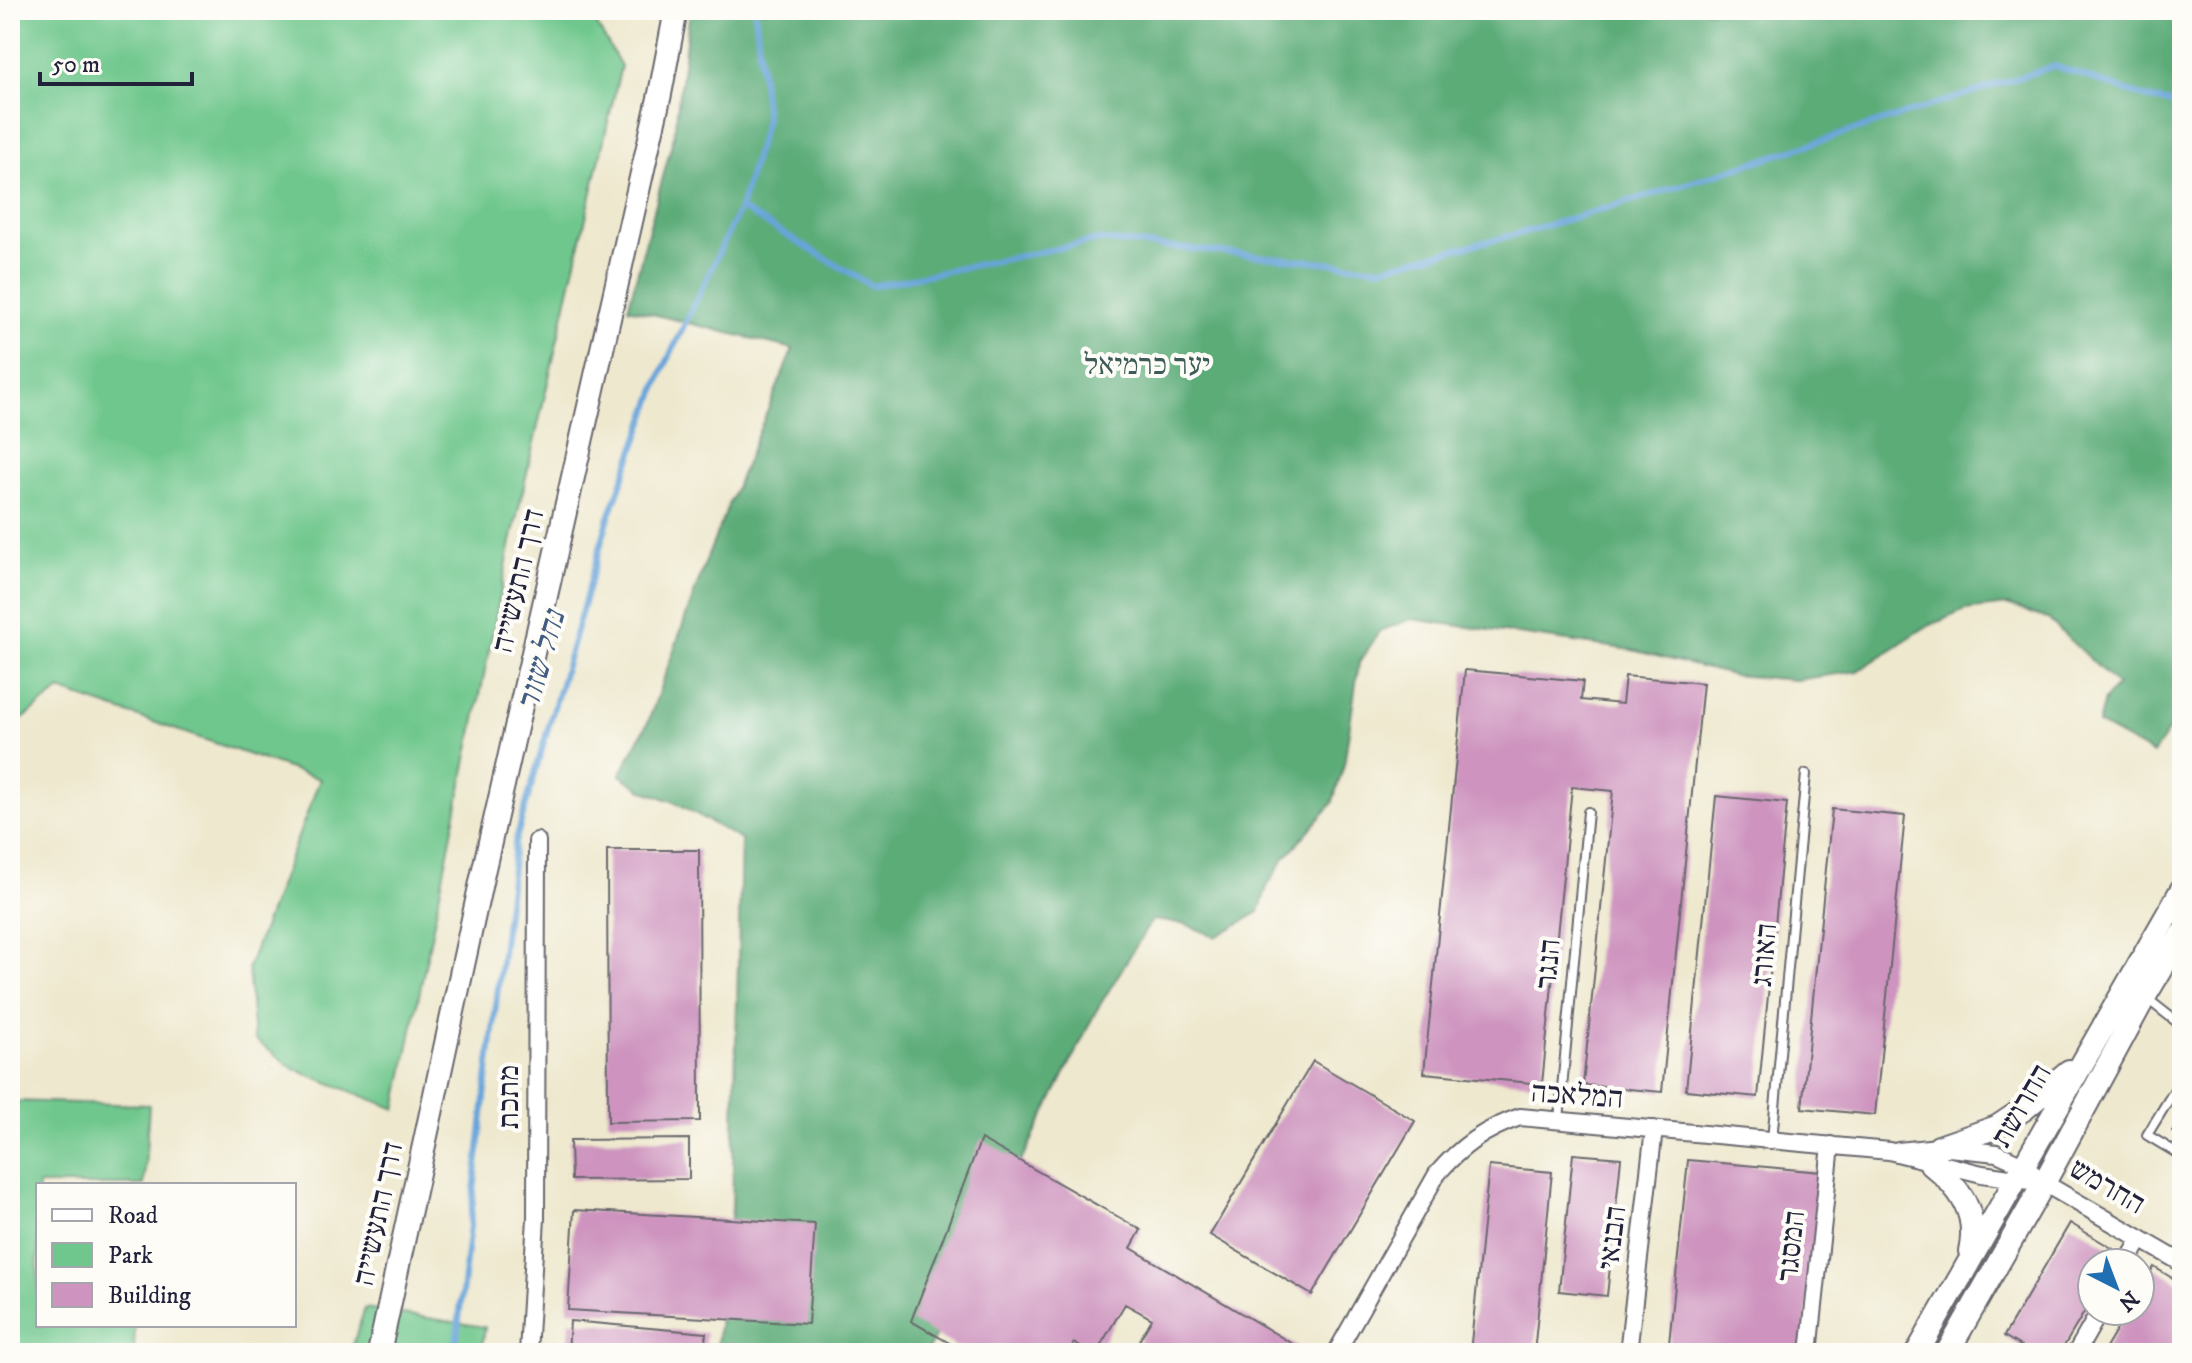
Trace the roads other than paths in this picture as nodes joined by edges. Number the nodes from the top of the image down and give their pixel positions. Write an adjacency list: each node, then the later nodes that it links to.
1 (624, 10): 2 (lane)
2 (676, 13): 25 (street, דרך התעשייה)
3 (1806, 774): 14 (lane, האורג)
4 (1588, 812): 12 (lane, הנגר)
5 (537, 841): 26 (street, מתכת)
6 (2182, 889): 10 (street, החרושת)
7 (2182, 934): 8 (street, החרושת)
8 (2145, 996): 9 (lane); 19 (street, החרושת)
9 (2182, 1026)
10 (2085, 1057): 16 (street); 18 (street, החרושת)
11 (2182, 1078): 17 (lane)
12 (1559, 1121): 13 (street, המלאכה); 27 (street, המלאכה)
13 (1654, 1129): 14 (street, המלאכה); 28 (street, הבנאי)
14 (1772, 1140): 15 (street, המלאכה)
15 (1831, 1145): 16 (street, המלאכה); 29 (street, המסגר)
16 (1935, 1155): 18 (street, המלאכה); 18 (street, המלאכה); 23 (street)
17 (2182, 1156)
18 (2019, 1173): 19 (street, המלאכה); 23 (street, החרושת)
19 (2044, 1183): 20 (street, החרמש); 31 (street, החרושת)
20 (2141, 1239): 21 (street); 22 (street, החרמש)
21 (2136, 1247)
22 (2182, 1263)
23 (1966, 1266): 30 (street, החרושת)
24 (2091, 1327): 32 (street)
25 (379, 1353)
26 (528, 1353)
27 (1336, 1353)
28 (1628, 1353)
29 (1809, 1353)
30 (1917, 1353)
31 (1947, 1353)
32 (2076, 1353)

